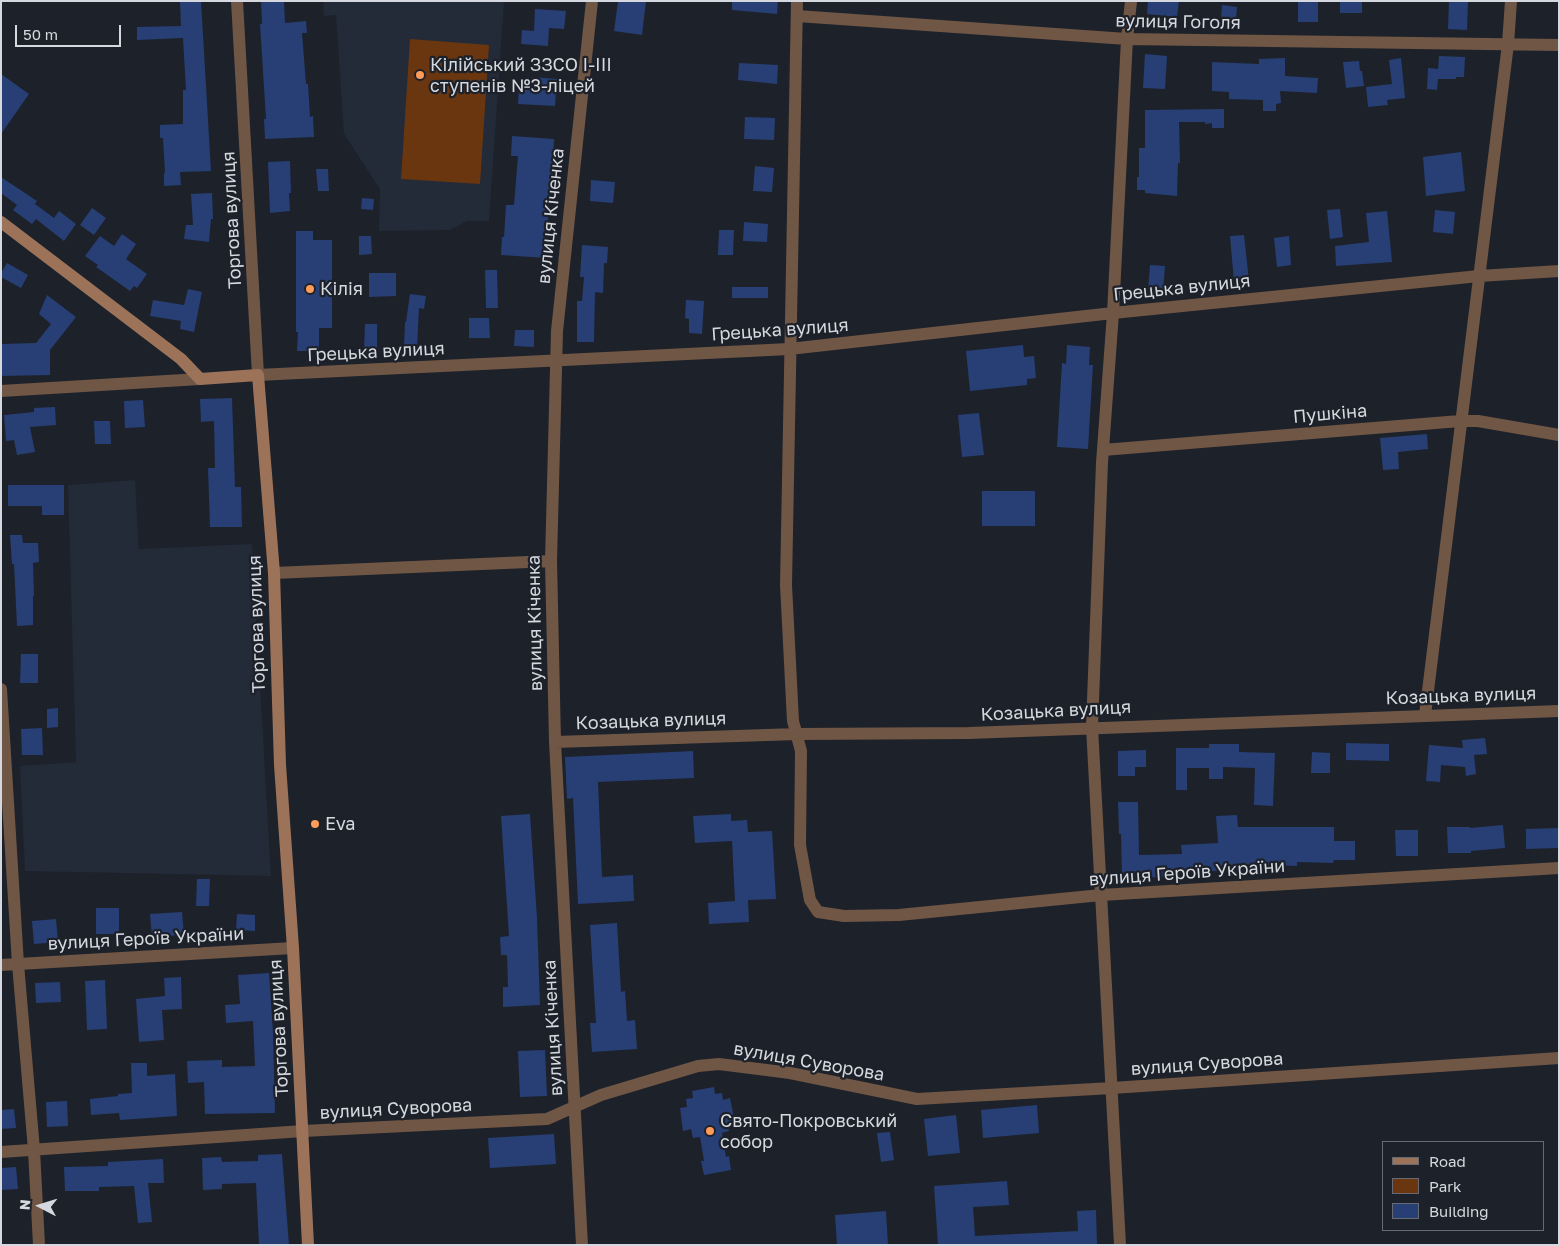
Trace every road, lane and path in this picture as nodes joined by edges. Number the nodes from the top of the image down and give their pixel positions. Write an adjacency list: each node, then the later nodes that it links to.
1 (237, 1): 16 (street, Торгова вулиця)
2 (592, 1): 15 (street, вулиця Кіченка)
3 (797, 1): 6 (street)
4 (1131, 1): 7 (street)
5 (1511, 1): 8 (street)
6 (797, 16): 7 (street, вулиця Гоголя); 14 (street)
7 (1127, 40): 8 (street, вулиця Гоголя); 13 (street)
8 (1508, 44): 9 (street, вулиця Гоголя); 12 (street)
9 (1559, 45)
10 (1, 222): 17 (main road)
11 (1559, 271): 12 (street, Грецька вулиця)
12 (1479, 276): 13 (street, Грецька вулиця); 19 (street)
13 (1112, 313): 14 (street, Грецька вулиця); 21 (street)
14 (789, 349): 15 (street, Грецька вулиця); 28 (street)
15 (555, 361): 16 (street, Грецька вулиця); 22 (street, вулиця Кіченка)
16 (258, 375): 17 (main road, Грецька вулиця); 23 (main road, Торгова вулиця)
17 (200, 378): 18 (street, Грецька вулиця)
18 (1, 390)
19 (1460, 421): 20 (street, Пушкіна); 21 (street, Пушкіна); 26 (street)
20 (1559, 435)
21 (1103, 450): 27 (street)
22 (551, 562): 23 (street); 29 (street, вулиця Кіченка)
23 (274, 573): 33 (main road, Торгова вулиця)
24 (1, 688): 30 (street)
25 (1559, 711): 26 (street, Козацька вулиця)
26 (1425, 715): 27 (street, Козацька вулиця)
27 (1092, 727): 28 (street, Козацька вулиця); 32 (street)
28 (797, 734): 29 (street, Козацька вулиця); 32 (street, вулиця Героїв України)
29 (555, 742): 38 (street, вулиця Кіченка)
30 (4, 778): 34 (street)
31 (1559, 868): 32 (street, вулиця Героїв України)
32 (1101, 895): 37 (street)
33 (293, 948): 34 (street, вулиця Героїв України); 39 (main road, Торгова вулиця)
34 (18, 964): 35 (street, вулиця Героїв України); 40 (street)
35 (1, 965)
36 (1559, 1058): 37 (street, вулиця Суворова)
37 (1112, 1088): 38 (street, вулиця Суворова); 45 (street)
38 (575, 1106): 39 (street, вулиця Суворова); 44 (street, вулиця Кіченка)
39 (303, 1132): 40 (street, вулиця Суворова); 43 (main road, Торгова вулиця)
40 (34, 1150): 41 (street, вулиця Суворова); 42 (street)
41 (1, 1152)
42 (39, 1245)
43 (308, 1245)
44 (582, 1245)
45 (1120, 1245)

